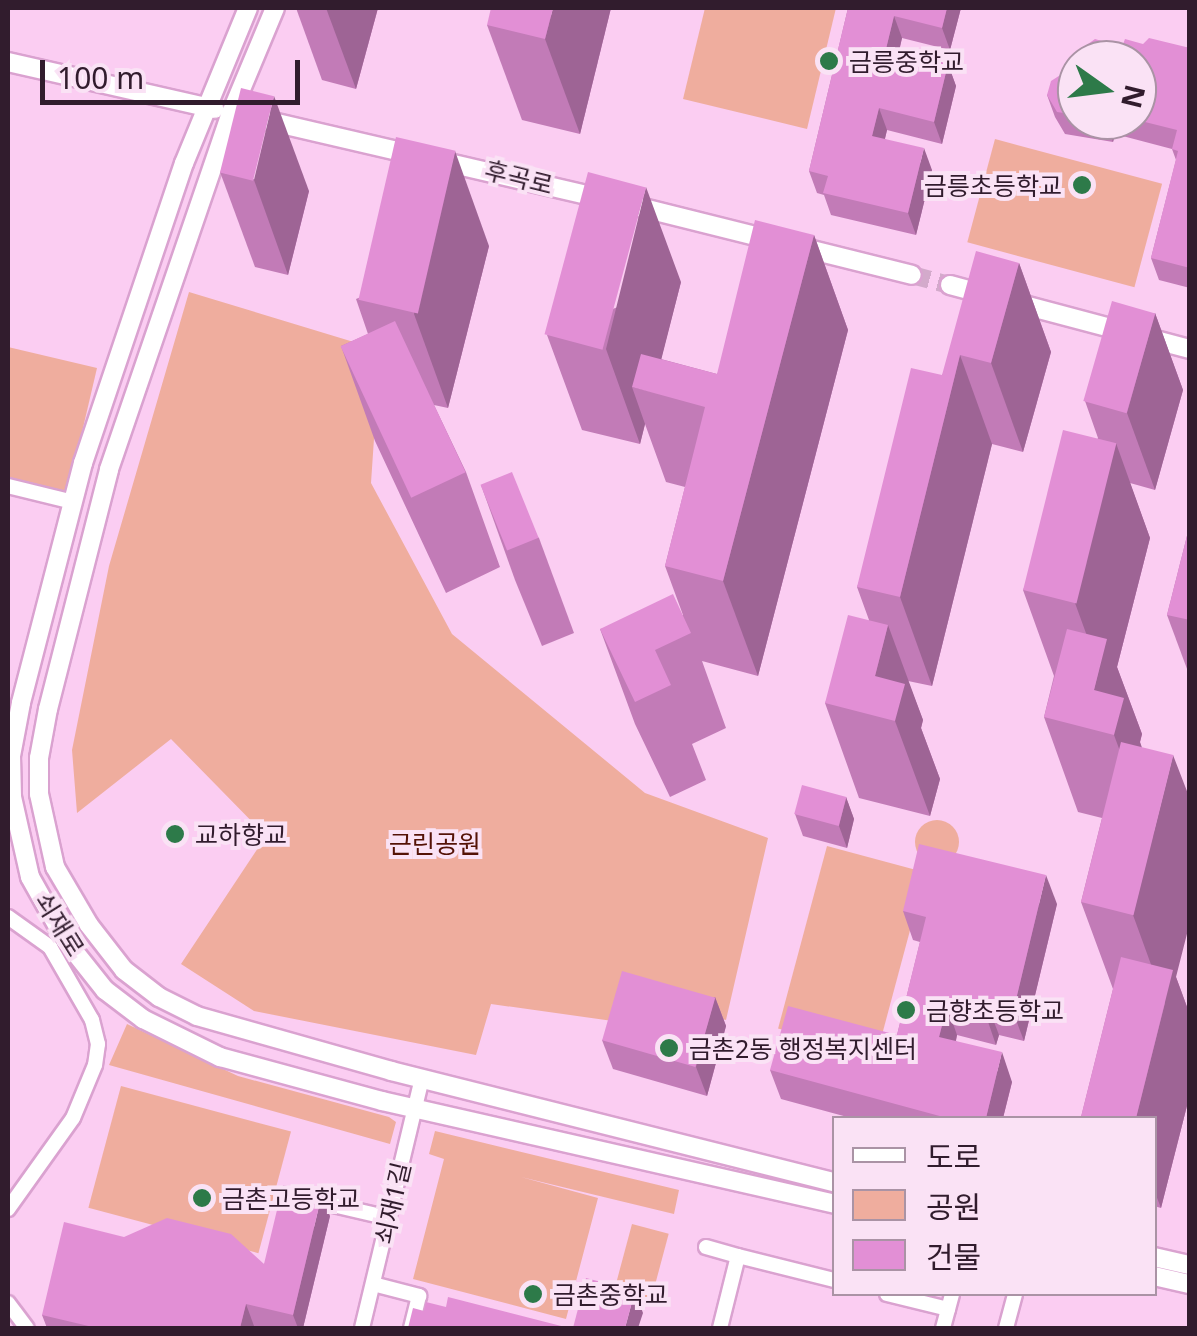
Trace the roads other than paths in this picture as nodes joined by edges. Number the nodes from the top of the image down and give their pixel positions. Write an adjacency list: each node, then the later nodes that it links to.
1 (248, 8): 4 (street, 쇠재로)
2 (274, 8): 5 (street)
3 (8, 62): 4 (street, 후곡로)
4 (205, 107): 5 (street, 후곡로); 10 (street, 쇠재로)
5 (231, 112): 6 (street, 후곡로); 12 (street)
6 (912, 275)
7 (950, 284): 8 (street)
8 (1190, 349)
9 (8, 486): 10 (street)
10 (73, 502): 13 (street, 쇠재로)
11 (8, 917): 17 (street)
12 (422, 1078): 13 (street, 쇠재1길); 14 (street)
13 (415, 1109): 16 (street, 쇠재로); 18 (street, 쇠재1길)
14 (832, 1181)
15 (289, 1195): 18 (street)
16 (832, 1204)
17 (8, 1209)
18 (389, 1218): 25 (street, 쇠재1길)
19 (706, 1247): 20 (street)
20 (738, 1256): 24 (street); 34 (street)
21 (1157, 1259): 22 (street)
22 (1190, 1265)
23 (1157, 1277): 26 (street)
24 (832, 1280)
25 (373, 1284): 32 (street, 쇠재1길); 33 (street)
26 (1190, 1284)
27 (905, 1296): 29 (street)
28 (1014, 1296): 36 (street)
29 (950, 1301): 35 (street)
30 (8, 1303): 31 (street)
31 (27, 1328)
32 (362, 1328)
33 (411, 1328)
34 (720, 1328)
35 (943, 1328)
36 (1006, 1328)

